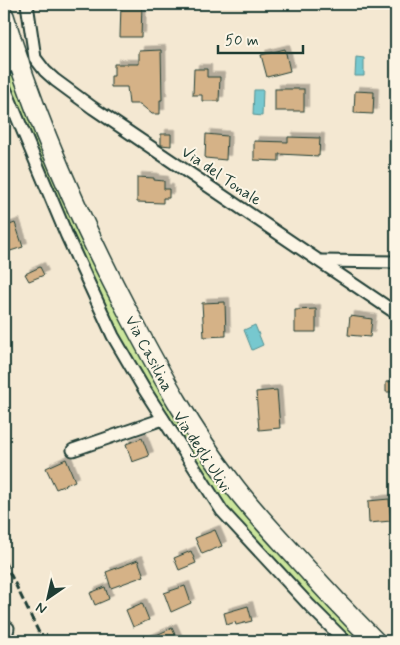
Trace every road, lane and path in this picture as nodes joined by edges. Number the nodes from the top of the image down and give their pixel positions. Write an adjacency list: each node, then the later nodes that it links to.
1 (27, 4): 3 (street)
2 (4, 16): 3 (main road, Via Casilina)
3 (19, 63): 5 (street, Via del Tonale); 13 (main road, Via Casilina)
4 (4, 86): 8 (street, Via degli Ulivi)
5 (320, 261): 6 (street); 7 (street, Via del Tonale)
6 (396, 262)
7 (396, 313)
8 (163, 419): 9 (street); 12 (street, Via degli Ulivi)
9 (73, 450)
10 (8, 628): 11 (street)
11 (5, 641)
12 (345, 641)
13 (375, 641)

